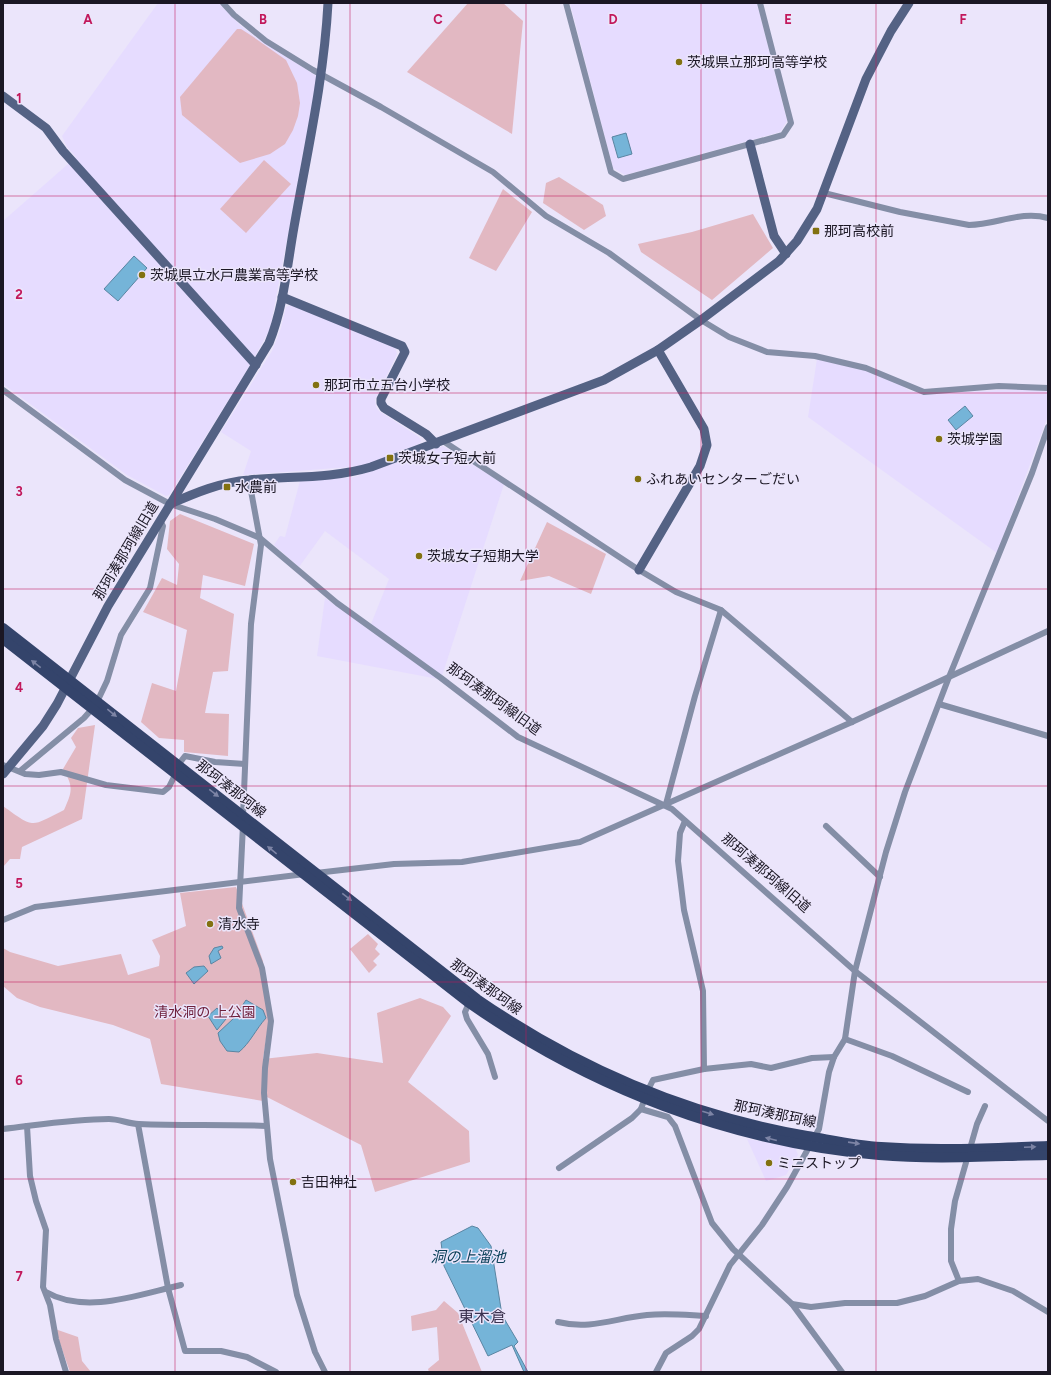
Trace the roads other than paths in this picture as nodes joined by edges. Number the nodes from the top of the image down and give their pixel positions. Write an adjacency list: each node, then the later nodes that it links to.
1 (223, 3): 6 (street)
2 (328, 3): 6 (street)
3 (566, 3): 8 (street)
4 (760, 3): 8 (street)
5 (909, 3): 9 (street)
6 (322, 74): 12 (street); 13 (street)
7 (3, 96): 15 (street)
8 (750, 144): 11 (street)
9 (824, 193): 10 (street); 11 (street)
10 (1048, 218)
11 (786, 254): 13 (street)
12 (282, 297): 15 (street); 19 (street)
13 (701, 320): 14 (street); 16 (street)
14 (658, 350): 19 (street); 24 (street)
15 (256, 365): 21 (street)
16 (1048, 388)
17 (3, 390): 21 (street)
18 (1048, 427): 29 (street)
19 (439, 442): 20 (street); 24 (street)
20 (249, 480): 21 (street); 23 (street)
21 (170, 504): 22 (street, 那珂湊那珂線旧道); 23 (street, 那珂湊那珂線旧道)
22 (160, 520): 30 (street, 那珂湊那珂線旧道); 32 (street)
23 (260, 538): 35 (street); 40 (street, 那珂湊那珂線旧道)
24 (639, 570): 25 (street)
25 (721, 610): 33 (street); 40 (street)
26 (3, 628): 30 (main road, 那珂湊那珂線)
27 (1048, 631): 29 (street)
28 (3, 639): 30 (main road, 那珂湊那珂線, one-way to 28)
29 (949, 677): 31 (street); 33 (street)
30 (68, 685): 32 (main road, 那珂湊那珂線); 36 (street, 那珂湊那珂線旧道)
31 (938, 704): 34 (street); 47 (street)
32 (95, 705): 37 (main road, 那珂湊那珂線); 38 (street)
33 (852, 722): 40 (street)
34 (1048, 736)
35 (245, 764): 37 (street); 41 (street)
36 (6, 766): 38 (street); 39 (street, 那珂湊那珂線旧道)
37 (177, 769): 38 (street); 41 (main road, 那珂湊那珂線, one-way to 41); 43 (main road, 那珂湊那珂線)
38 (20, 771)
39 (3, 774)
40 (664, 804): 42 (street, 那珂湊那珂線旧道); 46 (street)
41 (243, 816): 43 (street); 46 (main road, 那珂湊那珂線)
42 (685, 821): 50 (street, 那珂湊那珂線旧道); 54 (street)
43 (243, 826): 45 (main road, 那珂湊那珂線, one-way to 43); 48 (street)
44 (826, 826): 47 (street)
45 (302, 874): 46 (street); 48 (street); 51 (main road, 那珂湊那珂線)
46 (316, 874): 57 (main road, 那珂湊那珂線, one-way to 57)
47 (880, 877): 50 (street)
48 (239, 883): 49 (street); 62 (street)
49 (3, 920)
50 (856, 971): 52 (street); 59 (street, 那珂湊那珂線旧道)
51 (469, 1003): 55 (street); 57 (main road, 那珂湊那珂線)
52 (844, 1039): 53 (street); 56 (street)
53 (834, 1057): 54 (street); 64 (street)
54 (704, 1068): 57 (street)
55 (495, 1077)
56 (968, 1092)
57 (644, 1100): 64 (main road, 那珂湊那珂線); 68 (street); 69 (street)
58 (985, 1106): 66 (street)
59 (1048, 1121)
60 (138, 1124): 61 (street); 62 (street); 72 (street)
61 (26, 1126): 63 (street); 73 (street)
62 (266, 1126): 80 (street)
63 (3, 1129)
64 (812, 1142): 66 (main road, 那珂湊那珂線); 69 (street)
65 (1048, 1146): 66 (main road, 那珂湊那珂線, one-way to 65)
66 (970, 1152): 67 (main road, 那珂湊那珂線); 70 (street)
67 (1048, 1155)
68 (560, 1168)
69 (738, 1254): 74 (street); 76 (street)
70 (959, 1281): 74 (street); 75 (street)
71 (181, 1284): 72 (street)
72 (168, 1288): 73 (street); 79 (street)
73 (46, 1292): 78 (street)
74 (792, 1304): 82 (street)
75 (1048, 1312)
76 (706, 1316): 77 (street); 81 (street)
77 (558, 1322)
78 (66, 1372)
79 (276, 1372)
80 (325, 1372)
81 (656, 1372)
82 (842, 1372)

